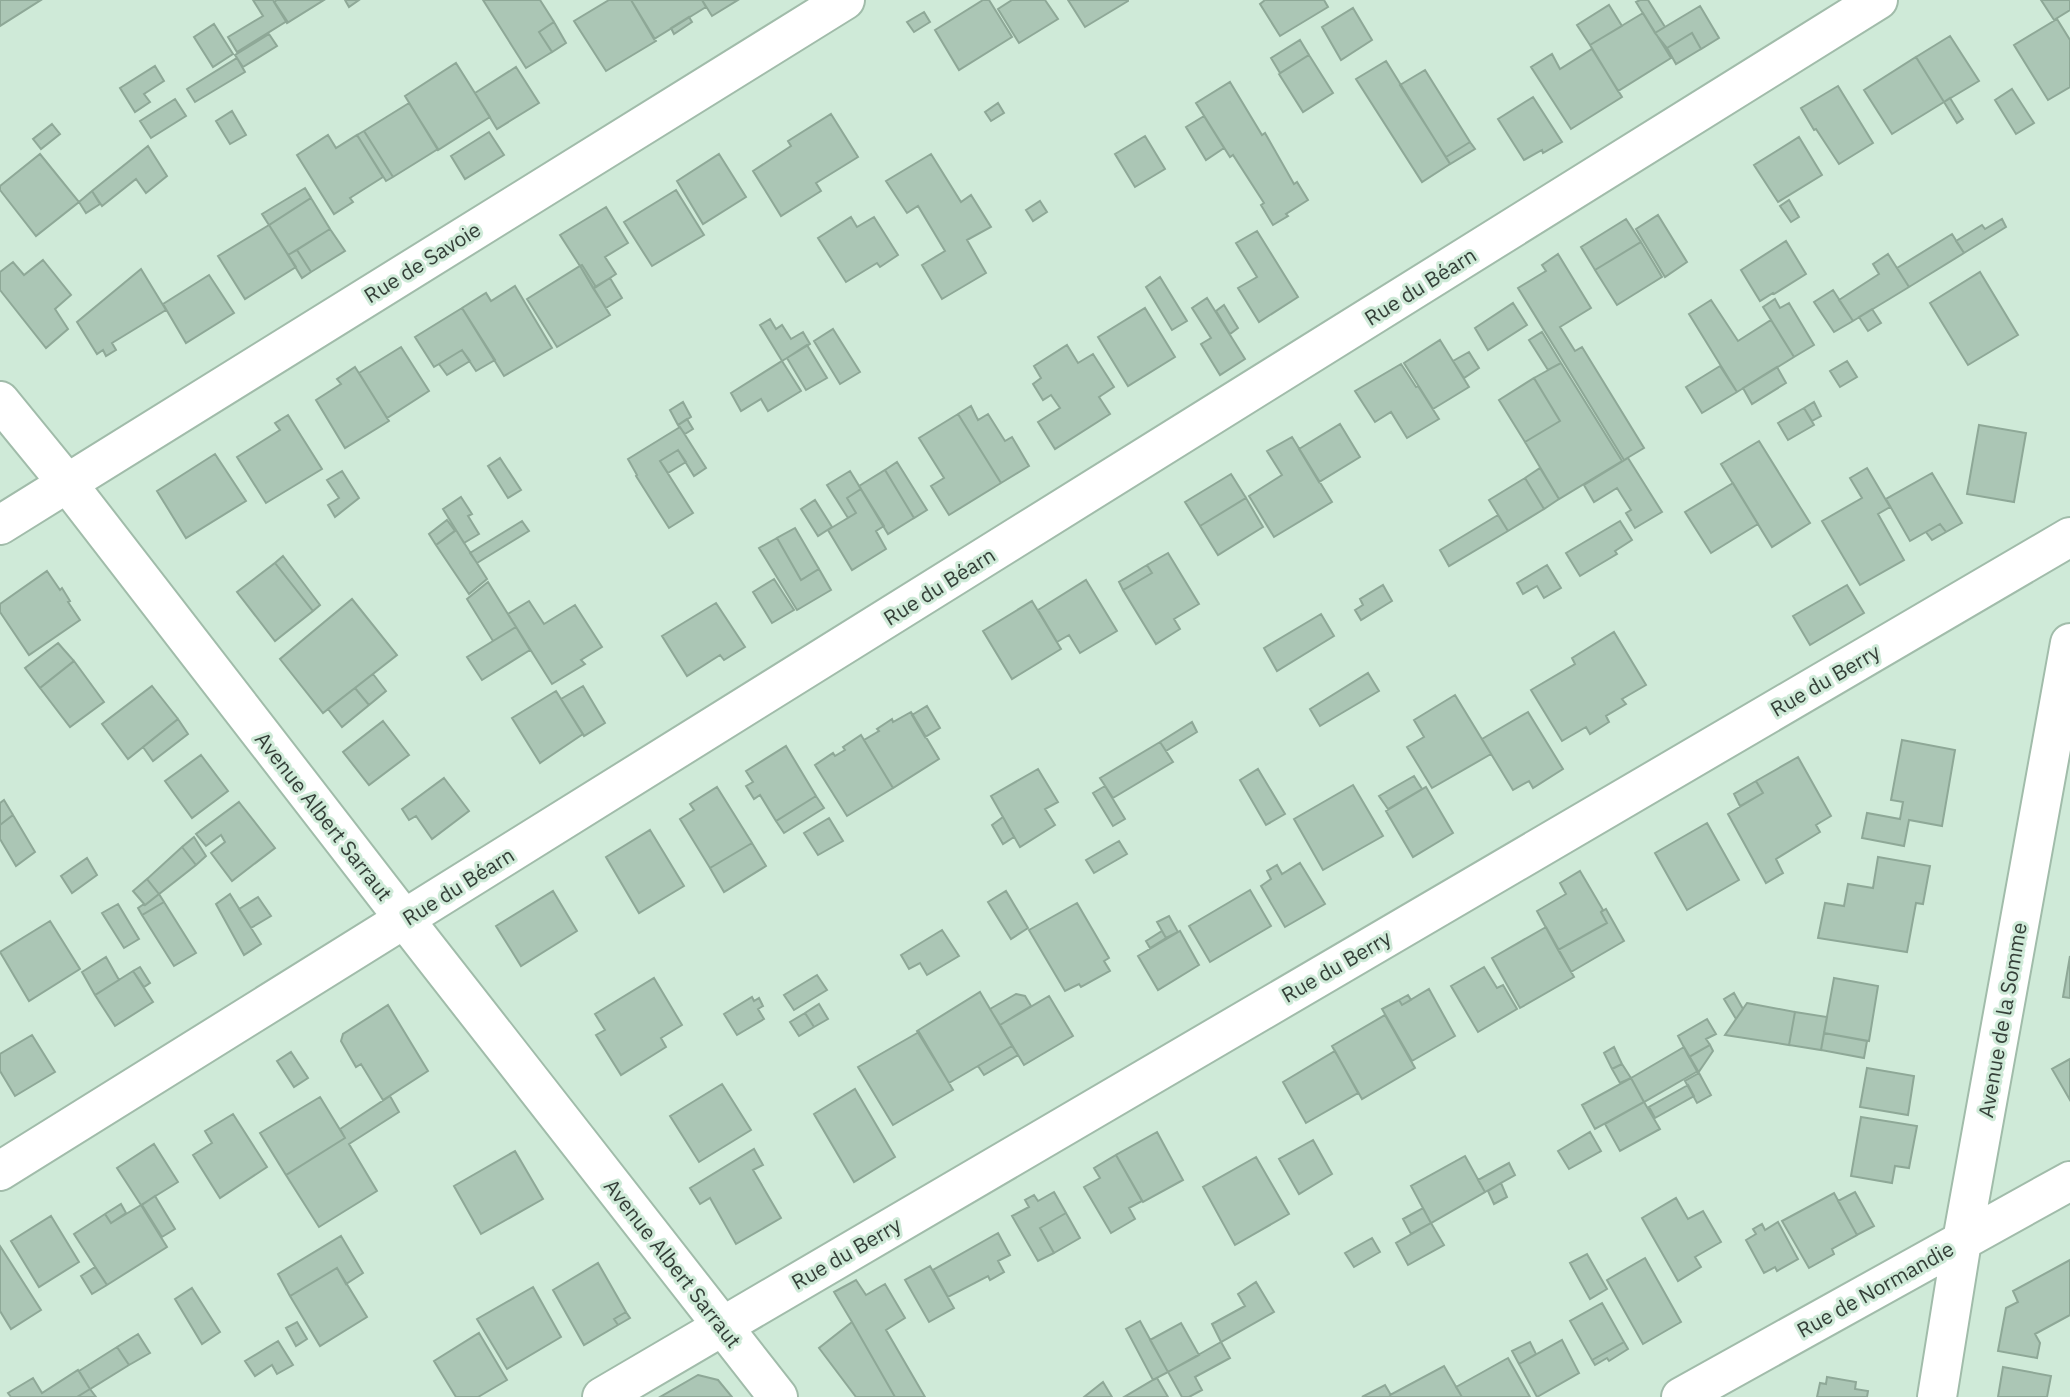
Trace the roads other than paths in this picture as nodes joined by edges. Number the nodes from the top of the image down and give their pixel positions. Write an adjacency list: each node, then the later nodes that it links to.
1 (845, 0): 4 (street, Rue de Savoie)
2 (1878, 0): 8 (street, Rue du Béarn)
3 (0, 401): 4 (street, Avenue Albert Sarraut)
4 (66, 483): 5 (street, Rue de Savoie); 8 (street, Avenue Albert Sarraut)
5 (0, 525)
6 (2070, 537): 12 (street, Rue du Berry)
7 (2070, 643): 11 (street, Avenue de la Somme)
8 (405, 920): 9 (street, Rue du Béarn); 12 (street, Avenue Albert Sarraut)
9 (0, 1171)
10 (2070, 1181): 11 (street, Rue de Normandie)
11 (1962, 1241): 15 (street, Rue de Normandie); 16 (street, Avenue de la Somme)
12 (722, 1326): 13 (street, Rue du Berry); 14 (street, Avenue Albert Sarraut)
13 (602, 1397)
14 (778, 1397)
15 (1681, 1397)
16 (1937, 1397)

